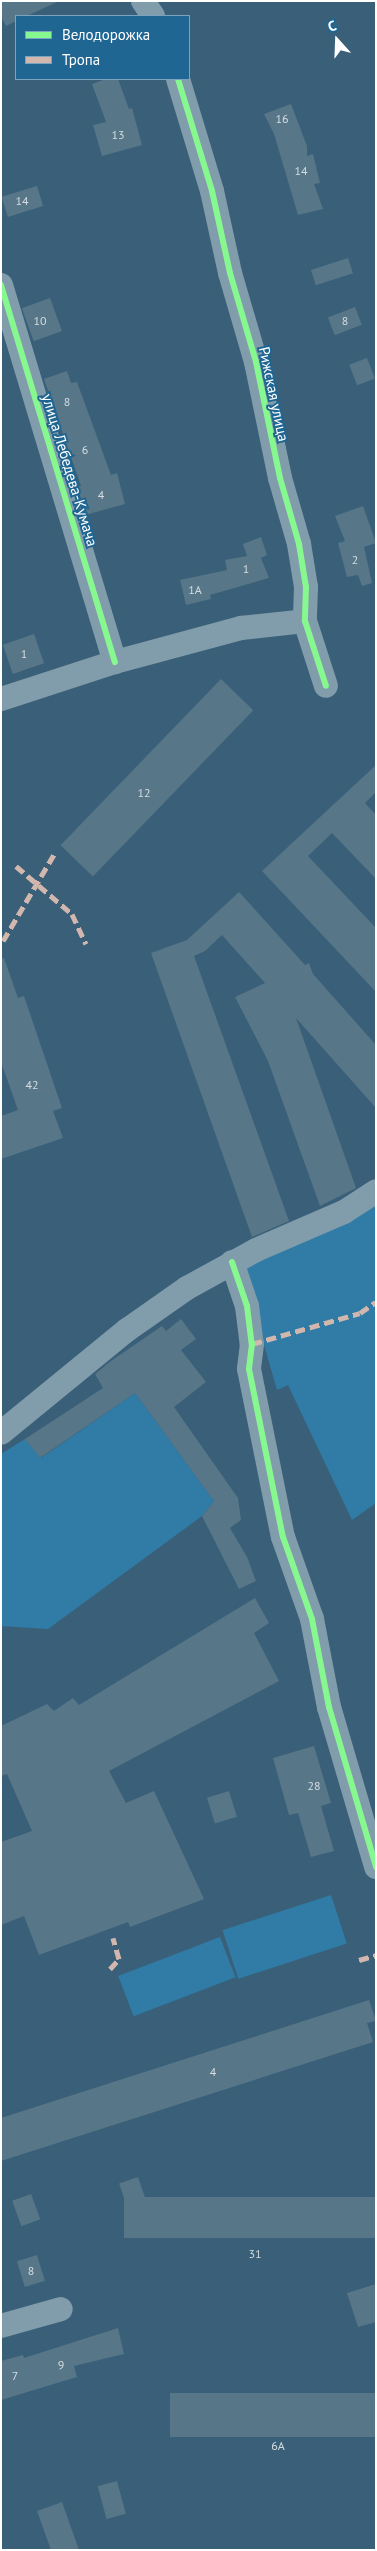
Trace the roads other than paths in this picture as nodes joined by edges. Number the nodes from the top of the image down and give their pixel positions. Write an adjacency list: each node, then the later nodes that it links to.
1 (143, 1): 2 (street)
2 (152, 15)
3 (178, 80): 5 (street, Рижская улица)
4 (1, 285): 6 (street, улица Лебедева-Кумача)
5 (305, 621): 6 (street); 7 (street, Рижская улица)
6 (115, 662): 8 (street)
7 (326, 686)
8 (1, 698)
9 (376, 1191): 10 (street)
10 (232, 1262): 11 (street); 12 (street)
11 (1, 1433)
12 (376, 1866)
13 (61, 2310): 14 (street)
14 (1, 2326)

